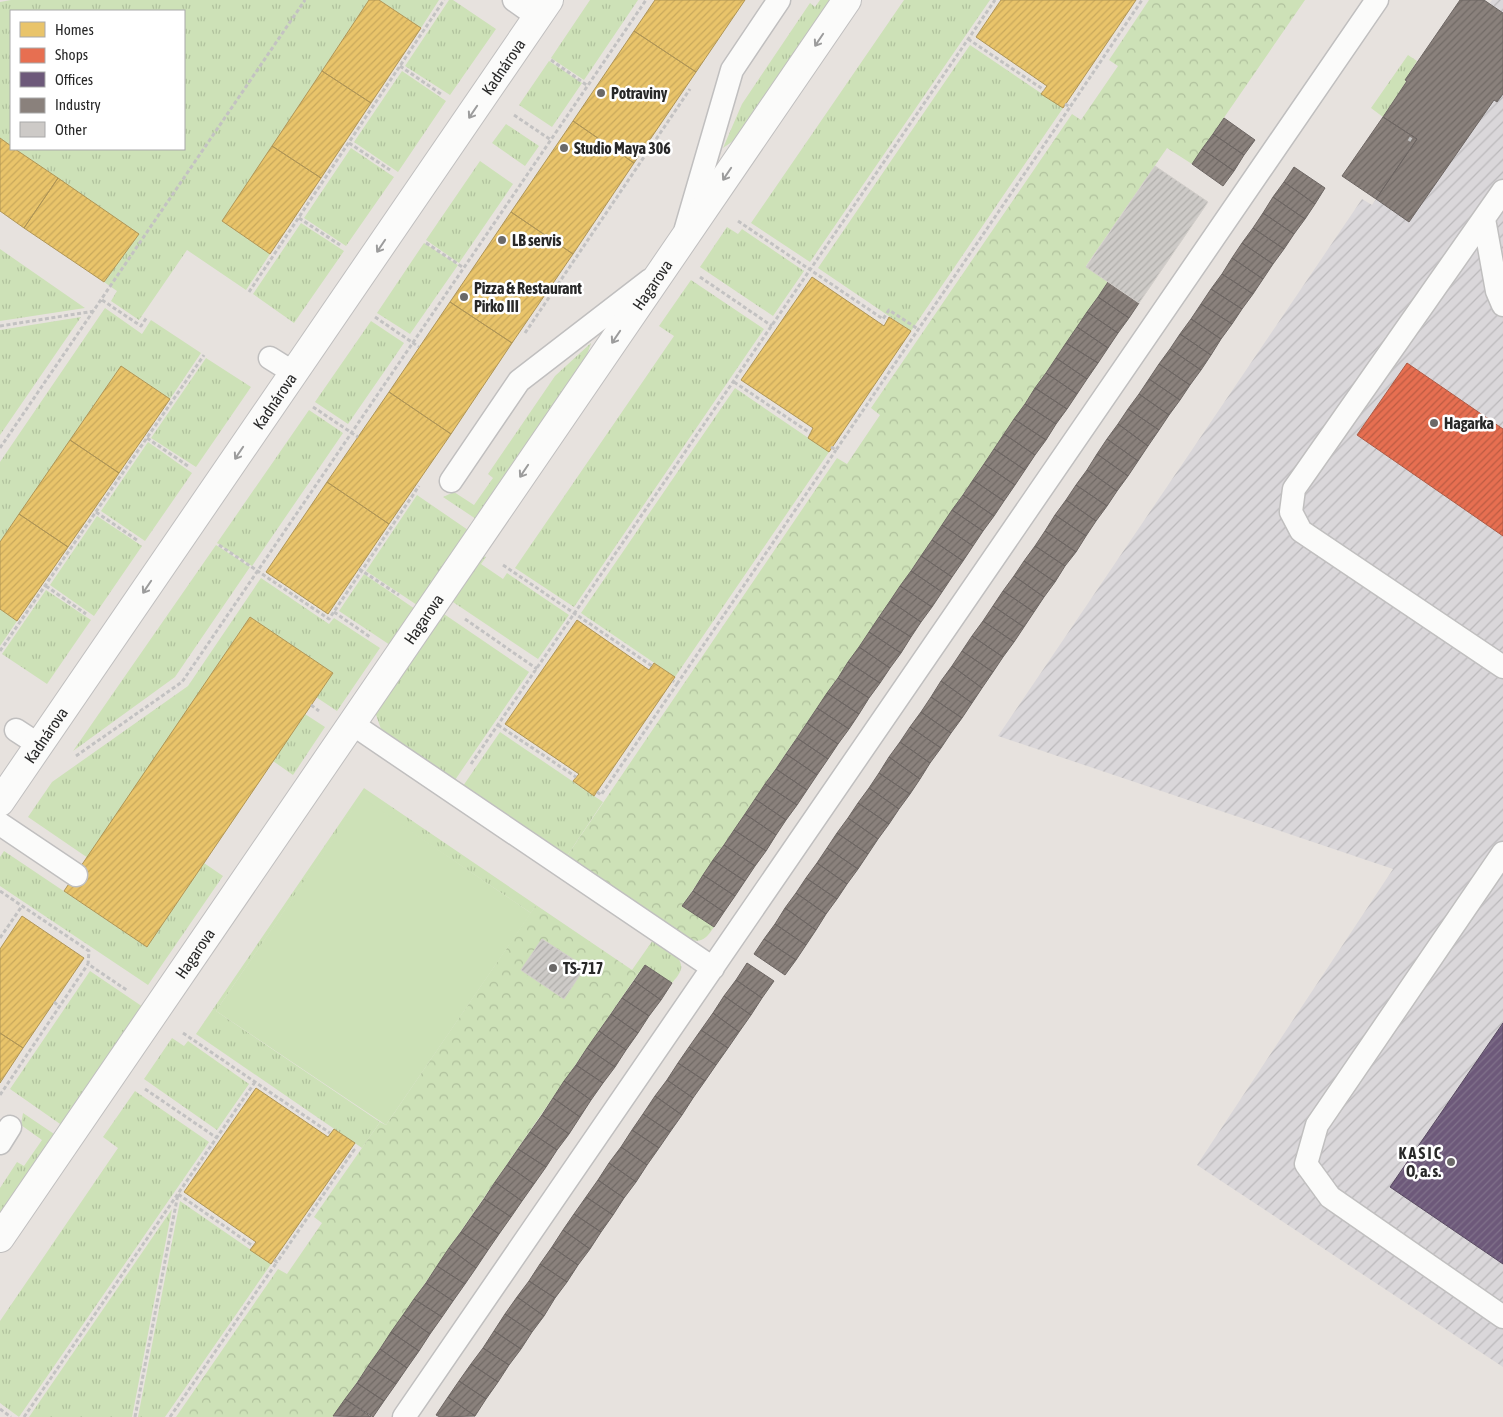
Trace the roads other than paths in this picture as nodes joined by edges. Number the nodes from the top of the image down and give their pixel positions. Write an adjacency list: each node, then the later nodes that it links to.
1 (514, 0): 5 (lane)
2 (779, 0): 8 (lane)
3 (847, 0): 8 (street, Hagarova, one-way to 8)
4 (1377, 0): 21 (lane)
5 (544, 8): 11 (street, Kadnárova, one-way to 11)
6 (1503, 191): 7 (lane)
7 (1484, 219): 9 (lane); 13 (lane)
8 (671, 256): 12 (lane); 14 (street, Hagarova, one-way to 14)
9 (1503, 305)
10 (270, 358): 11 (lane)
11 (294, 373): 16 (street, Kadnárova, one-way to 16)
12 (451, 481)
13 (1503, 667)
14 (351, 723): 21 (lane); 22 (street, Hagarova)
15 (16, 730): 16 (lane)
16 (39, 745): 17 (street, Kadnárova)
17 (0, 802)
18 (0, 824): 20 (lane)
19 (1503, 853): 23 (lane)
20 (76, 875)
21 (713, 968): 24 (lane)
22 (0, 1238)
23 (1503, 1317)
24 (404, 1417)

